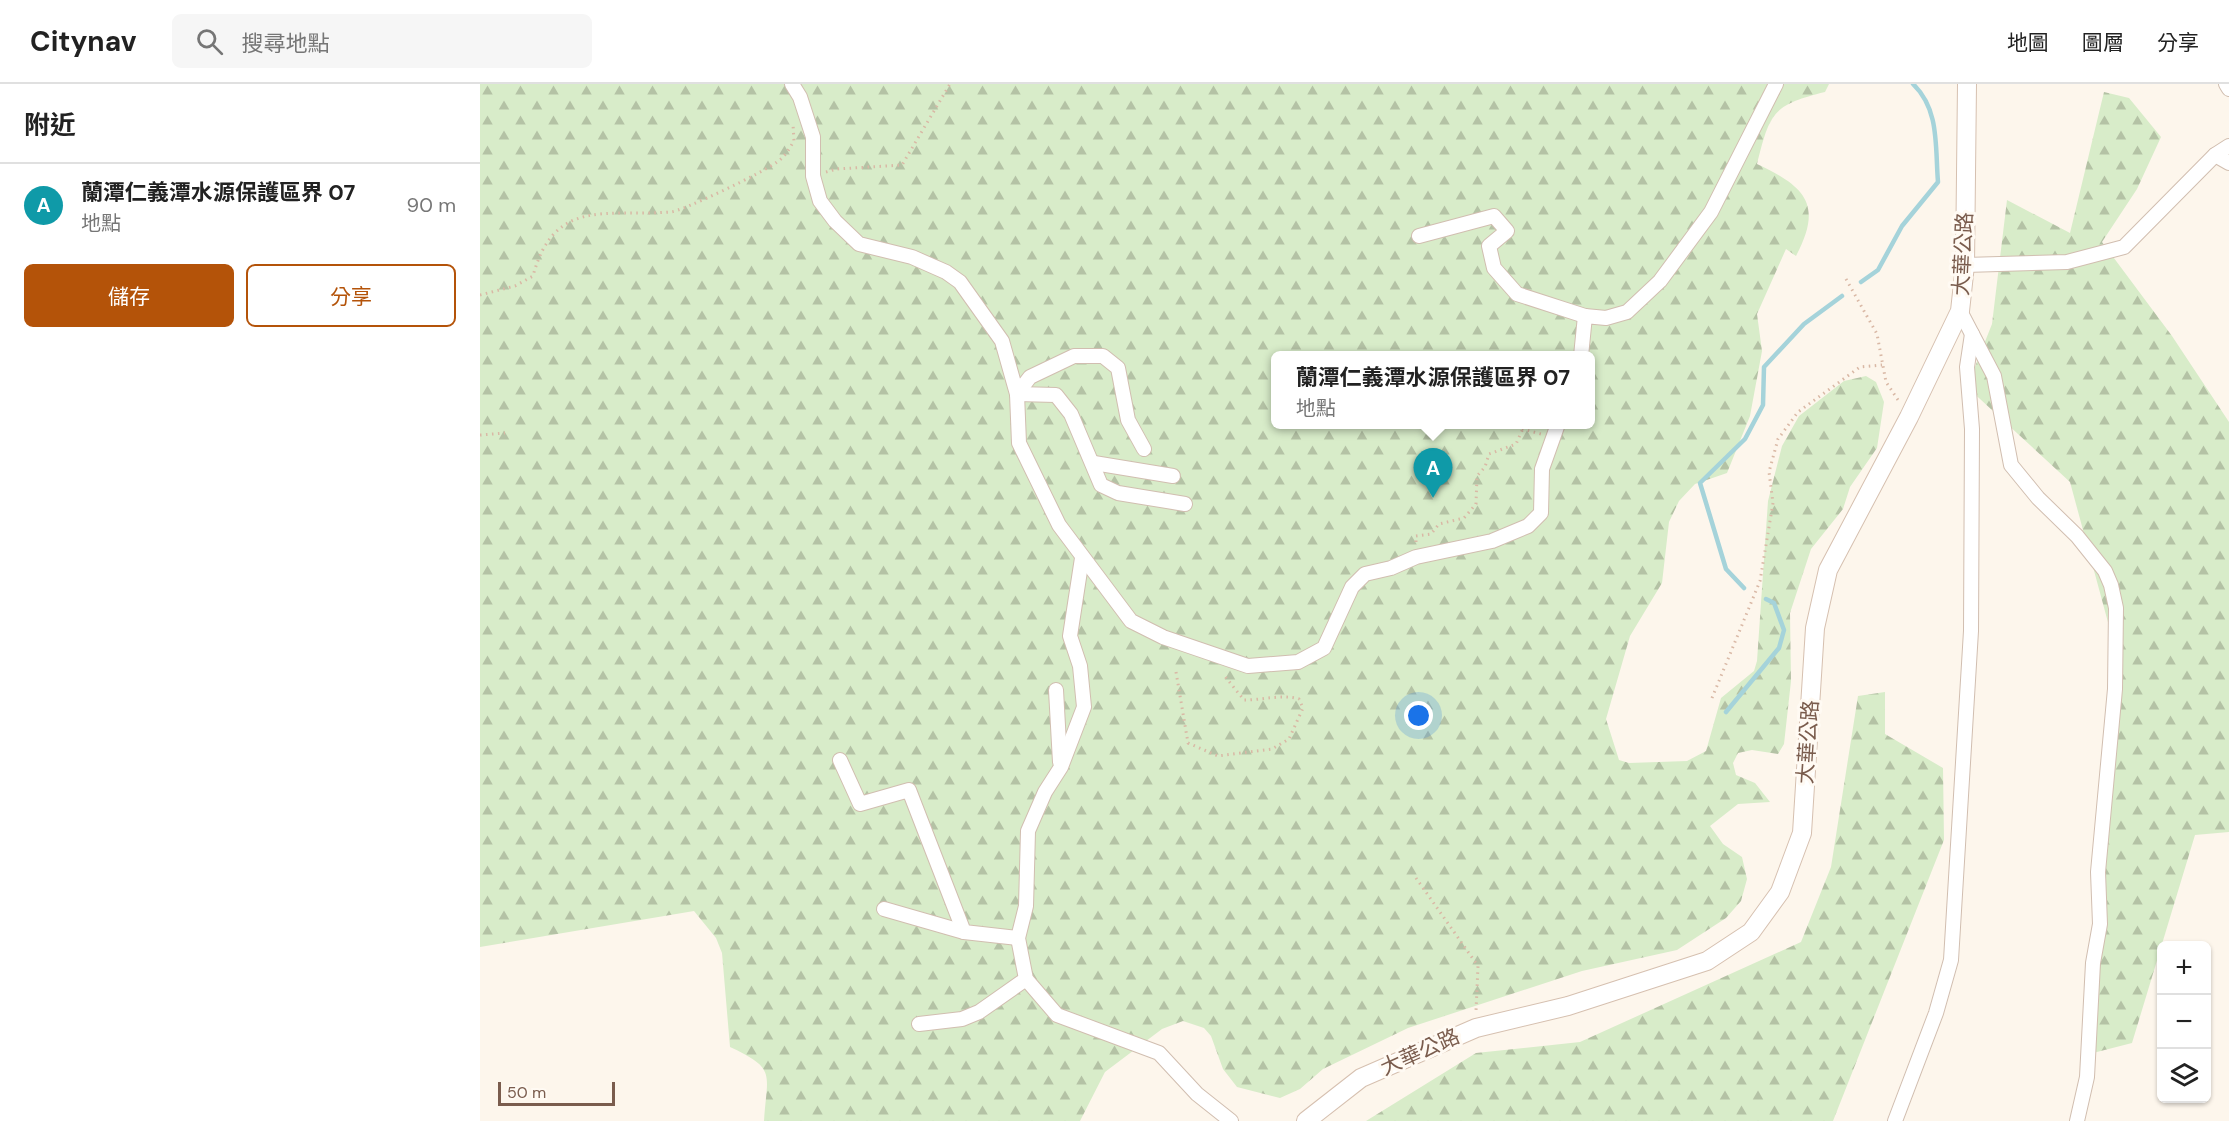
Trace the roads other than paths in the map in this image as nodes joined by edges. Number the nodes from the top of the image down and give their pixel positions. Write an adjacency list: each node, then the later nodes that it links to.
1 (792, 84): 15 (street)
2 (1776, 84): 12 (street)
3 (1966, 84): 10 (main road, 大華公路)
4 (2226, 84): 5 (street)
5 (2229, 89)
6 (2229, 146): 7 (street)
7 (2215, 155): 8 (street); 10 (street)
8 (2229, 163)
9 (1419, 236): 12 (street)
10 (1965, 265): 11 (main road, 大華公路)
11 (1960, 311): 13 (street); 31 (main road, 大華公路)
12 (1585, 316): 14 (street)
13 (1972, 334): 32 (street); 33 (street)
14 (1582, 351)
15 (1017, 394): 17 (street); 18 (street); 21 (street)
16 (1555, 431): 21 (street)
17 (1144, 449)
18 (1094, 463): 19 (street); 20 (street)
19 (1173, 476)
20 (1185, 504)
21 (1082, 558): 24 (street)
22 (1056, 690): 24 (street)
23 (840, 760): 26 (street)
24 (1061, 767): 27 (street)
25 (884, 909): 26 (street)
26 (964, 932): 27 (street)
27 (1018, 938): 28 (street)
28 (1026, 979): 29 (street); 30 (street)
29 (919, 1024)
30 (1231, 1121)
31 (1306, 1121)
32 (1895, 1121)
33 (2077, 1121)

